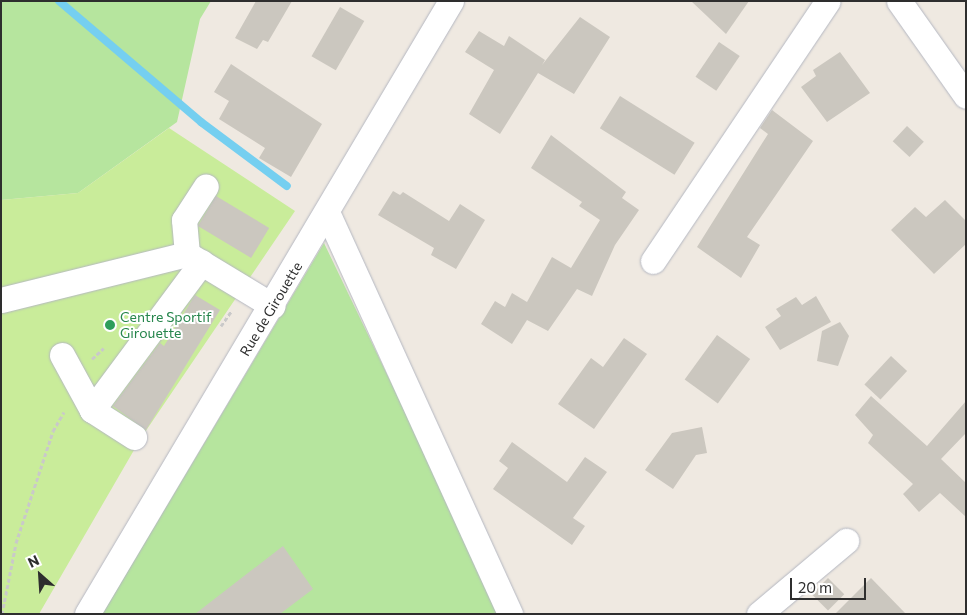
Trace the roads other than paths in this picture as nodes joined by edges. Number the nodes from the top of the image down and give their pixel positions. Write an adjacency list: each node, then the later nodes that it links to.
1 (451, 1): 6 (street, Rue de Girouette)
2 (828, 1): 8 (street)
3 (899, 1): 4 (street)
4 (966, 96)
5 (206, 186): 7 (street)
6 (327, 212): 10 (street, Rue de Girouette); 16 (street)
7 (195, 258): 9 (street); 10 (street); 12 (street)
8 (653, 261)
9 (1, 300)
10 (273, 306): 15 (street, Rue de Girouette)
11 (62, 355): 12 (street)
12 (92, 410): 13 (street)
13 (134, 437)
14 (846, 541): 17 (street)
15 (87, 614)
16 (510, 614)
17 (759, 614)

